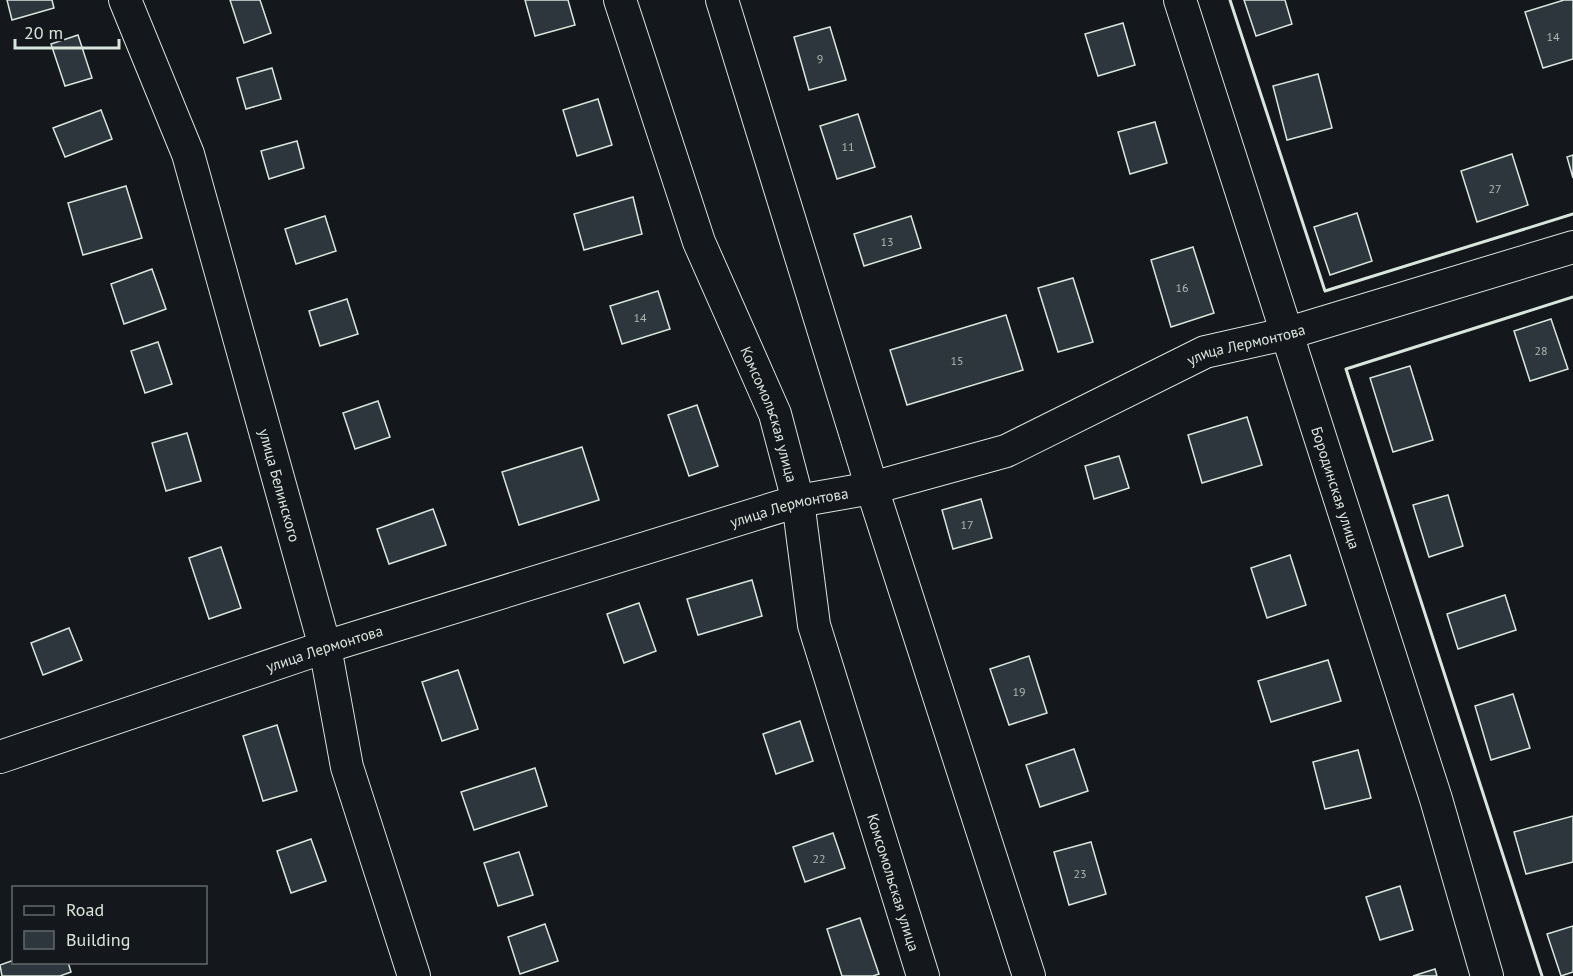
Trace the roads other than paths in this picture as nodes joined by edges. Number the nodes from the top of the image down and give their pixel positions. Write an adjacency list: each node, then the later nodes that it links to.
1 (125, 0): 9 (street, улица Белинского)
2 (620, 0): 8 (street, Комсомольская улица)
3 (722, 0): 7 (street)
4 (1180, 0): 6 (street, Бородинская улица)
5 (1573, 247): 6 (street, улица Лермонтова)
6 (1286, 334): 7 (street, улица Лермонтова); 14 (street, Бородинская улица)
7 (872, 488): 8 (street, улица Лермонтова); 13 (street)
8 (798, 501): 9 (street, улица Лермонтова); 12 (street, Комсомольская улица)
9 (325, 647): 10 (street, улица Лермонтова); 11 (street, улица Белинского)
10 (0, 757)
11 (414, 976)
12 (923, 976)
13 (1029, 976)
14 (1487, 976)

